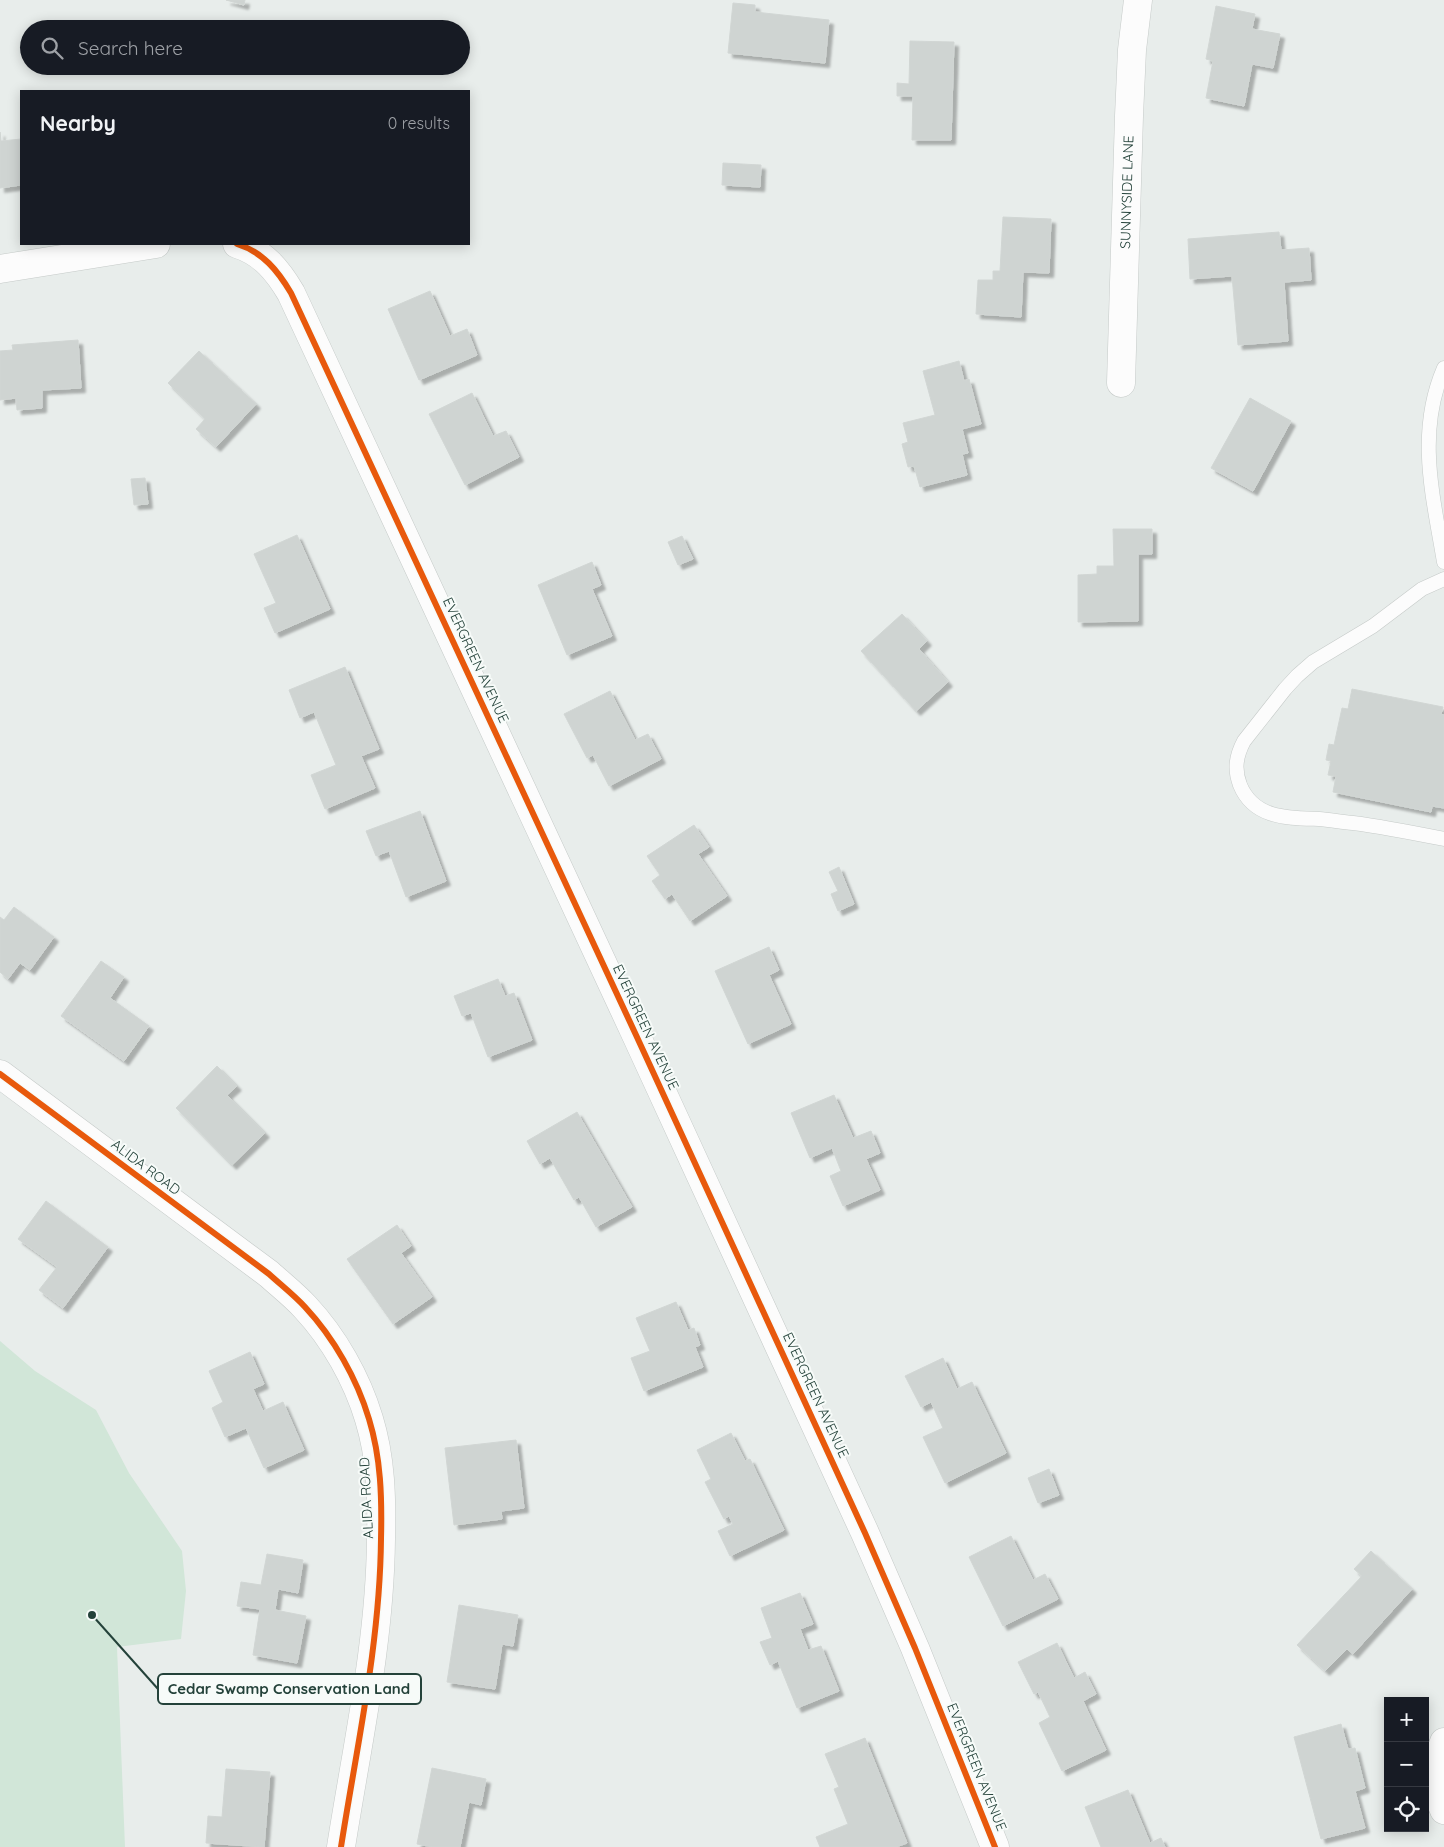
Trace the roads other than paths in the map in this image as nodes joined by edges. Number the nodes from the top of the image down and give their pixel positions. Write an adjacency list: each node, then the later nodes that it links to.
1 (1138, 0): 6 (street, SUNNYSIDE LANE)
2 (150, 245): 4 (street)
3 (240, 245): 14 (street, EVERGREEN AVENUE)
4 (0, 270)
5 (1444, 368): 7 (lane)
6 (1122, 383)
7 (1444, 562)
8 (1444, 579): 9 (lane)
9 (1444, 839)
10 (0, 1074): 13 (street, ALIDA ROAD)
11 (1444, 1742): 12 (street)
12 (1444, 1810)
13 (340, 1847)
14 (996, 1847)

